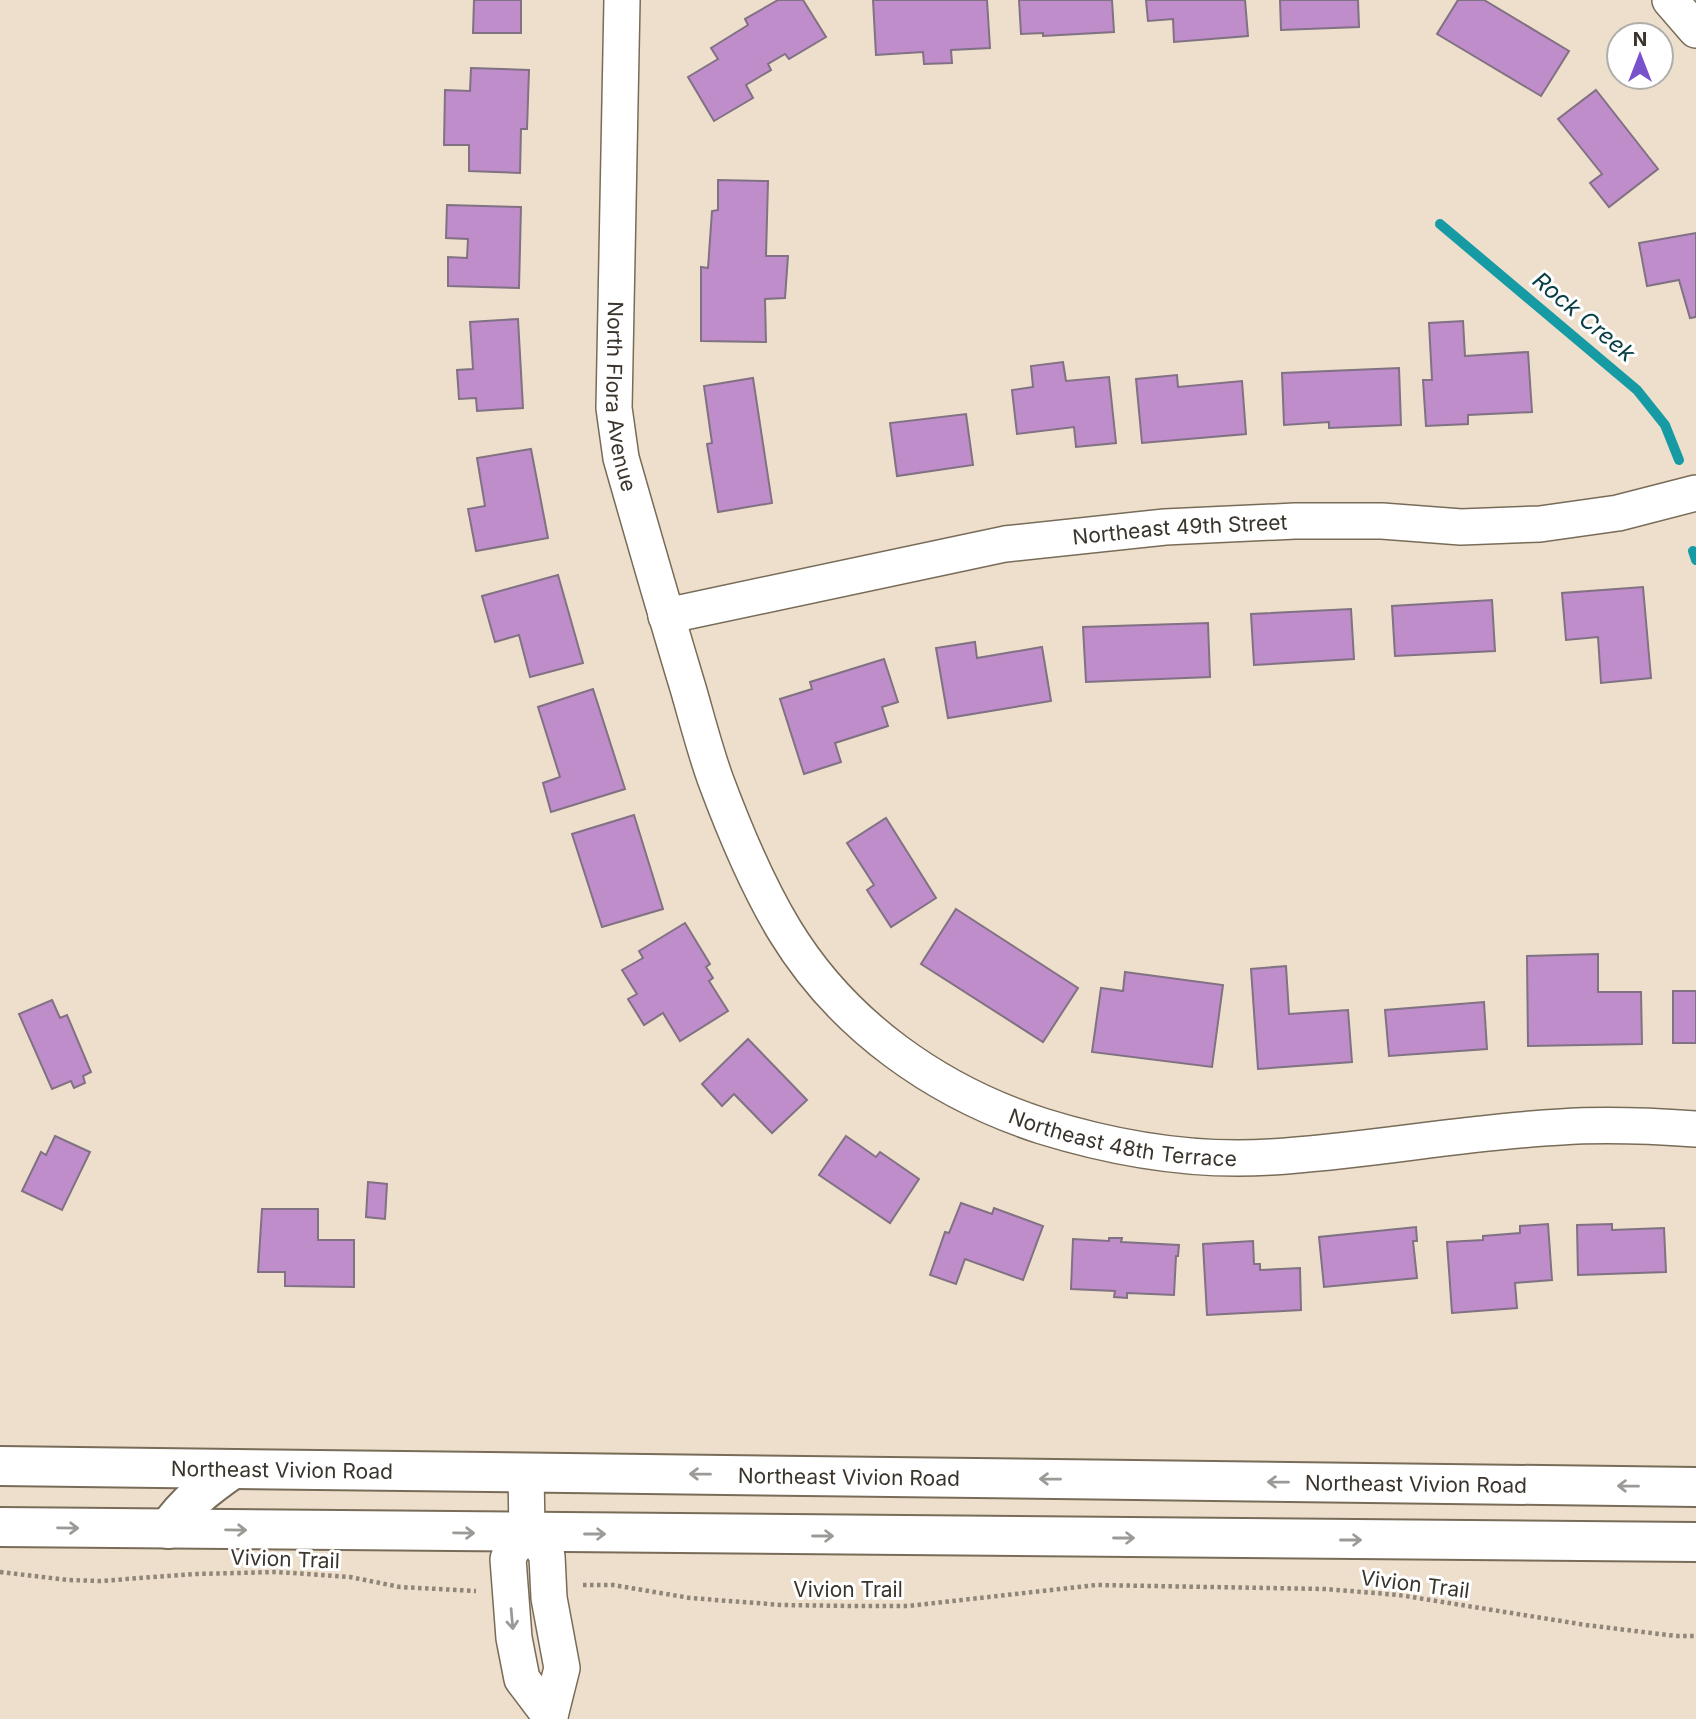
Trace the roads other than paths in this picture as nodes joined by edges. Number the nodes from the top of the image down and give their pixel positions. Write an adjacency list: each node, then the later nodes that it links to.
1 (622, 0): 5 (street, North Flora Avenue)
2 (1670, 0): 3 (street)
3 (1696, 30)
4 (1696, 493): 5 (street, Northeast 49th Street)
5 (666, 616): 6 (street, North Flora Avenue)
6 (716, 780): 7 (street, Northeast 48th Terrace)
7 (1696, 1129)
8 (0, 1466): 9 (main road, Northeast Vivion Road)
9 (233, 1469): 10 (main road, Northeast Vivion Road); 13 (main road)
10 (526, 1472): 11 (main road, Northeast Vivion Road, one-way to 10); 14 (street)
11 (1696, 1487)
12 (0, 1527): 13 (main road, one-way to 13)
13 (168, 1529): 14 (main road, one-way to 14)
14 (527, 1533): 14 (street, one-way to 14); 15 (main road, one-way to 15)
15 (1696, 1542)

